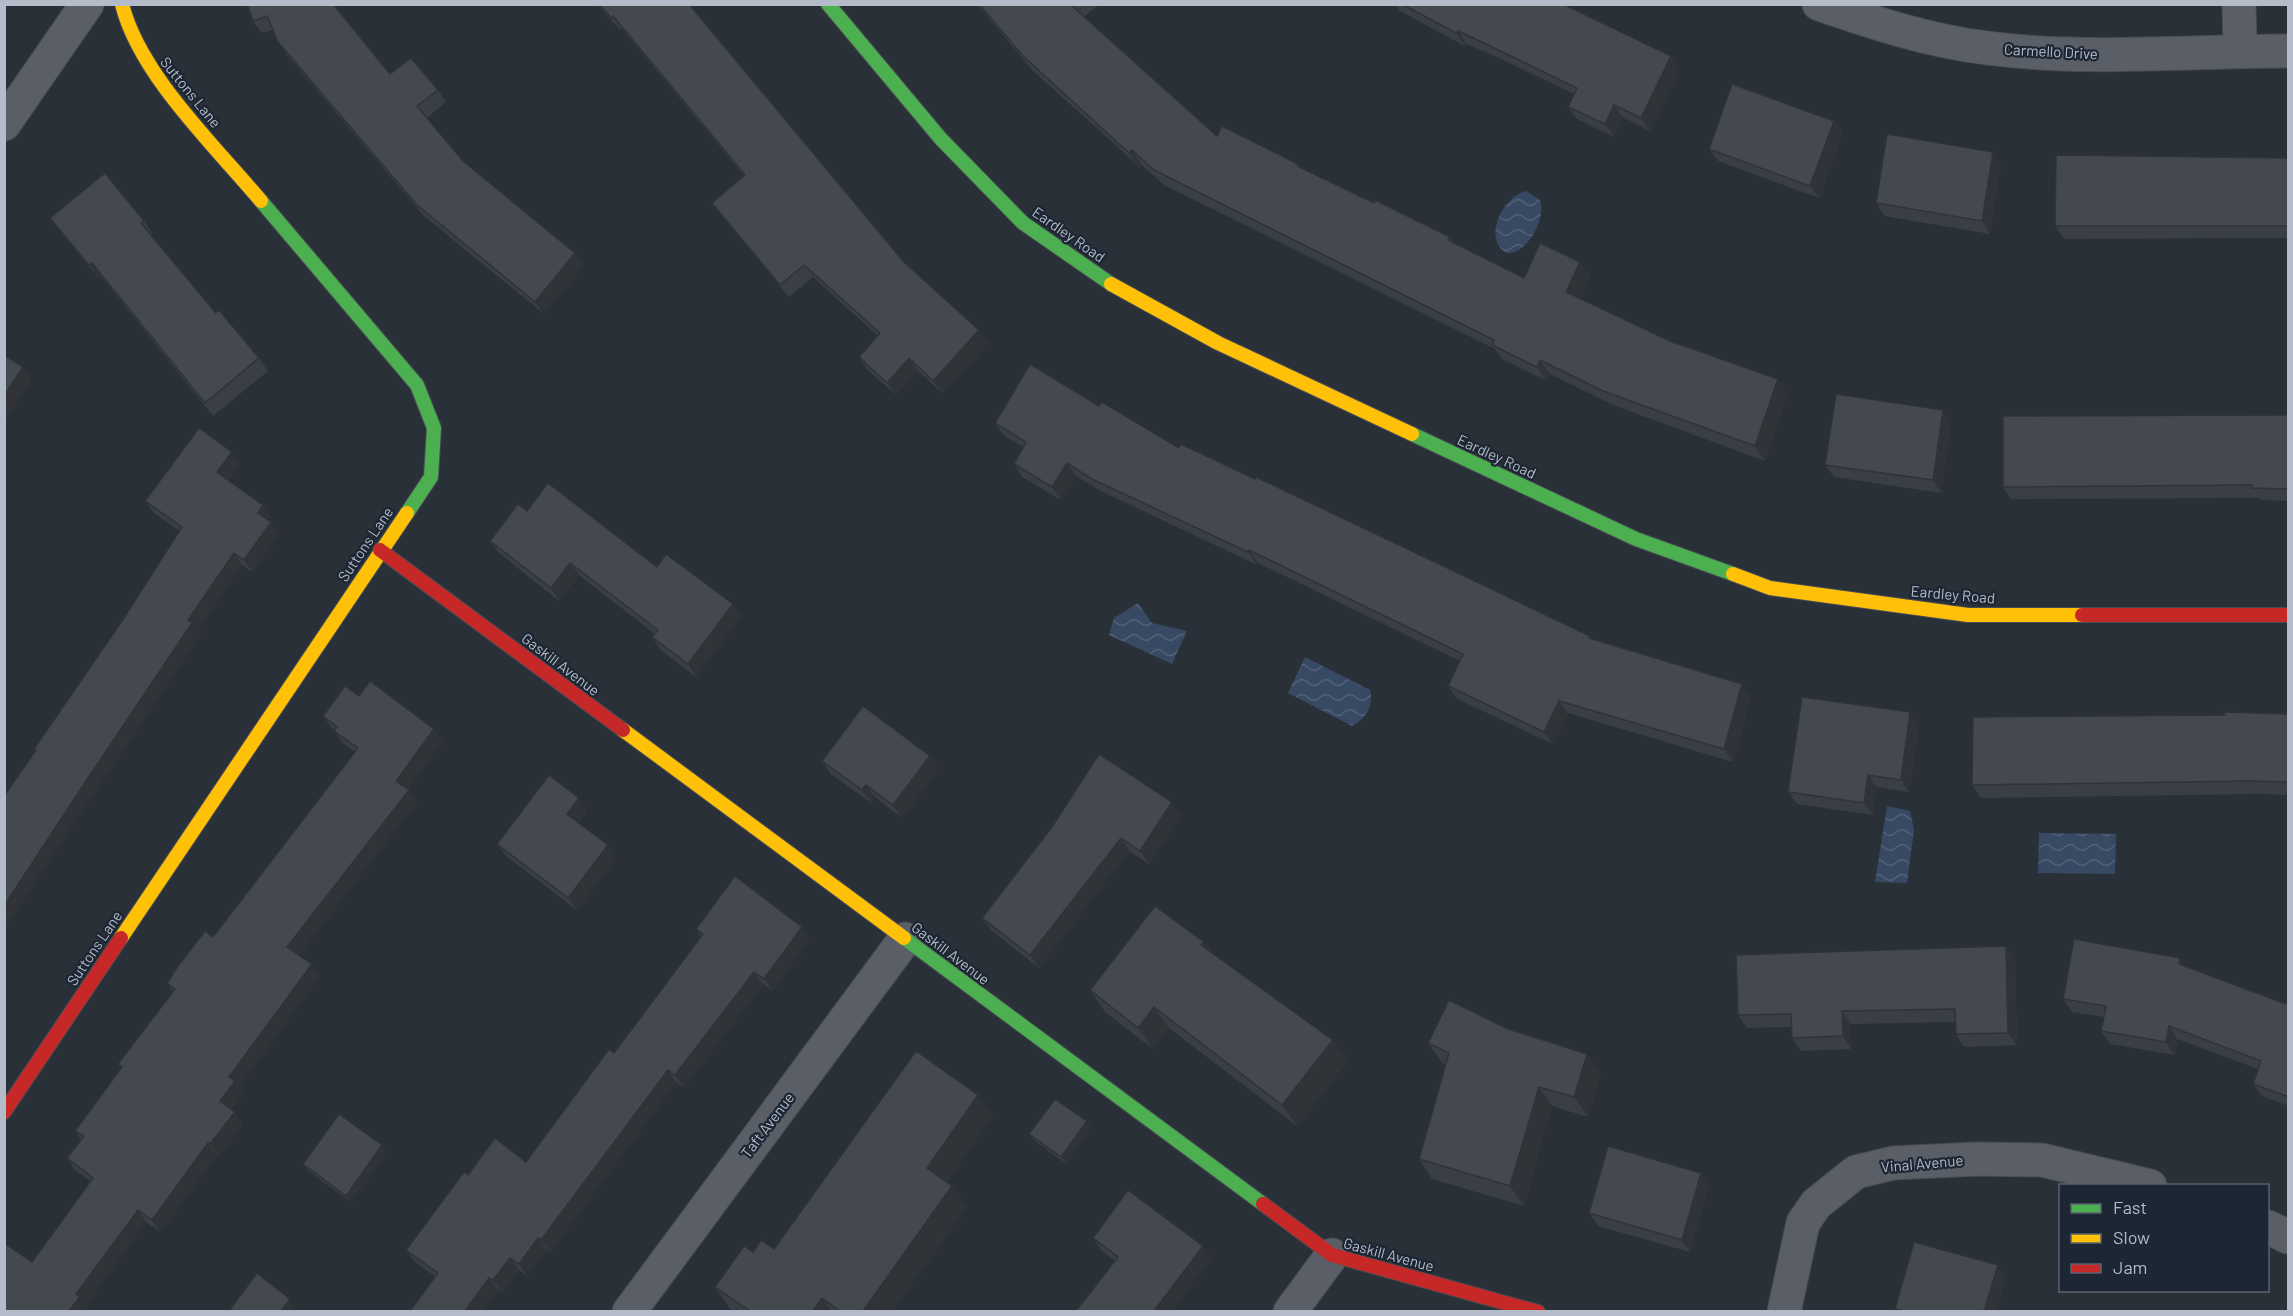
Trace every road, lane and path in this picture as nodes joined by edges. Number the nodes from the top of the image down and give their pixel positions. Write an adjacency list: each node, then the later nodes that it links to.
1 (87, 4): 8 (street)
2 (122, 4): 9 (street, Suttons Lane)
3 (828, 4): 10 (street, Eardley Road)
4 (1819, 4): 6 (street, Carmello Drive)
5 (2239, 4): 6 (street)
6 (2240, 51): 7 (street, Carmello Drive)
7 (2289, 51)
8 (4, 123)
9 (380, 550): 11 (street, Gaskill Avenue); 12 (street, Suttons Lane)
10 (2289, 615)
11 (905, 939): 16 (street, Gaskill Avenue); 17 (street, Taft Avenue)
12 (4, 1112)
13 (2146, 1184): 20 (street, Vinal Avenue)
14 (2269, 1228): 15 (street)
15 (2289, 1238)
16 (1332, 1255): 18 (street); 19 (street, Gaskill Avenue)
17 (629, 1311)
18 (1290, 1311)
19 (1538, 1311)
20 (1784, 1311)

